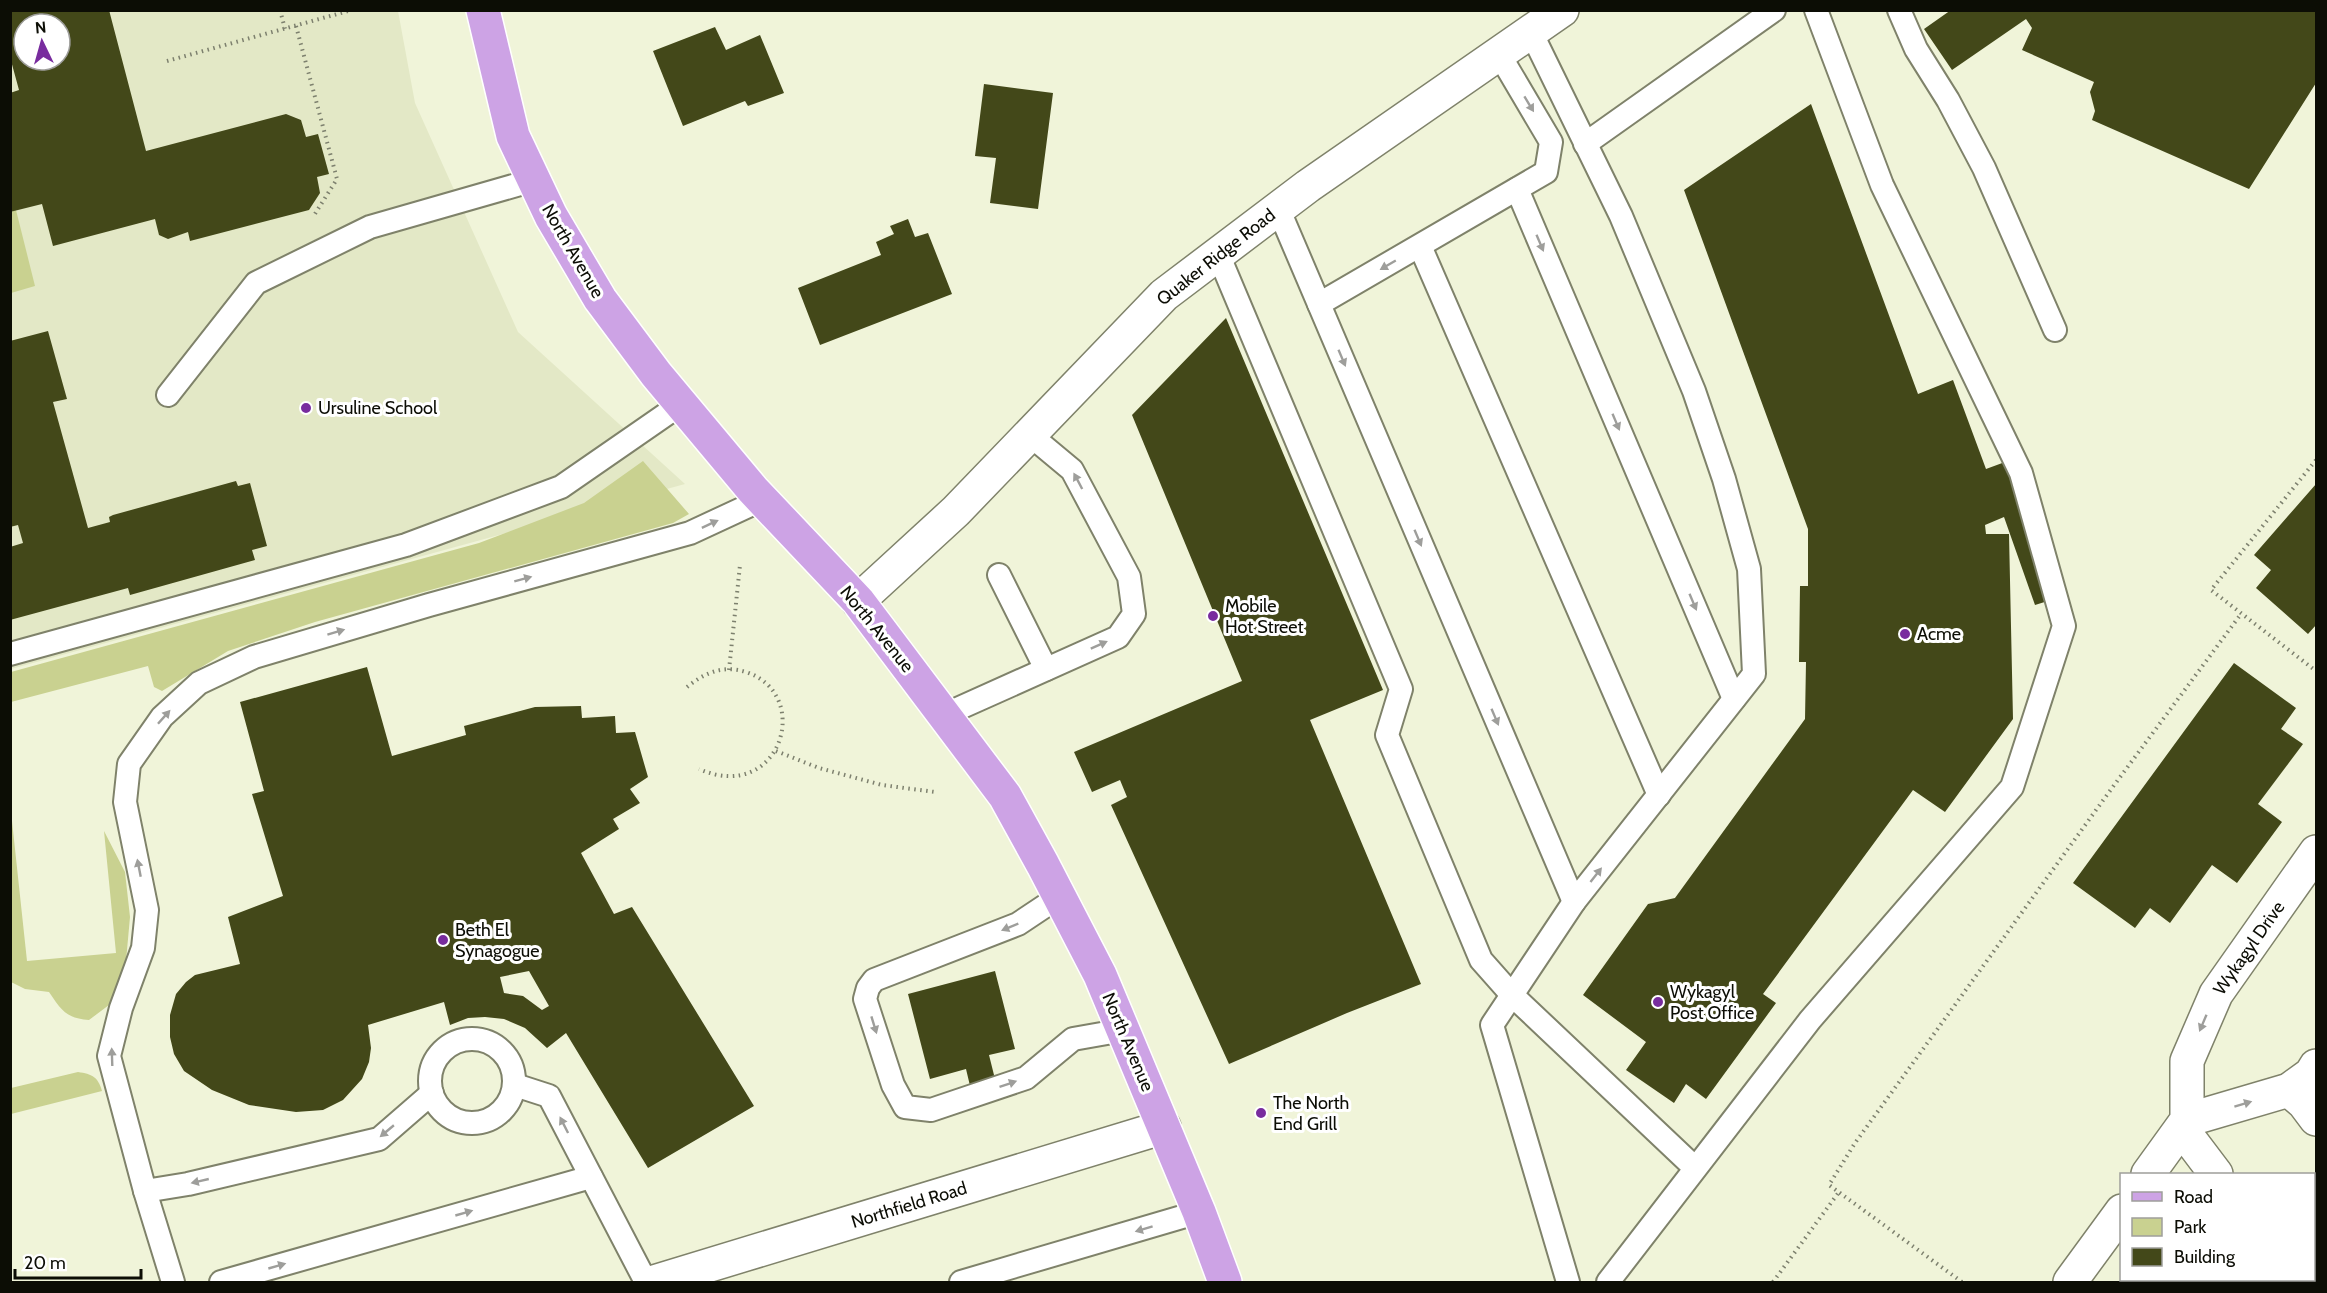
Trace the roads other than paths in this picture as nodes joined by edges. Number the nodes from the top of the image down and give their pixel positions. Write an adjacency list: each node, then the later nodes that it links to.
1 (483, 10): 9 (main road, North Avenue)
2 (1562, 10): 6 (street, Quaker Ridge Road)
3 (1774, 10): 8 (lane)
4 (1816, 10): 39 (lane)
5 (1899, 10): 15 (lane)
6 (1531, 32): 7 (street, Quaker Ridge Road); 8 (lane)
7 (1499, 54): 10 (lane, one-way to 10); 11 (street, Quaker Ridge Road)
8 (1586, 144): 24 (lane)
9 (534, 180): 16 (lane); 17 (main road, North Avenue)
10 (1517, 189): 12 (lane); 24 (lane, one-way to 24)
11 (1278, 208): 13 (street, Quaker Ridge Road); 14 (lane)
12 (1420, 246): 14 (lane, one-way to 14); 26 (lane)
13 (1218, 254): 18 (street, Quaker Ridge Road); 30 (lane)
14 (1319, 304): 29 (lane, one-way to 29)
15 (2055, 330)
16 (168, 395)
17 (681, 404): 19 (main road, North Avenue); 22 (lane)
18 (1030, 435): 21 (street, Quaker Ridge Road); 23 (lane, one-way to 18)
19 (761, 500): 21 (main road, North Avenue); 43 (lane, one-way to 19)
20 (999, 575): 23 (lane)
21 (858, 601): 25 (main road, North Avenue)
22 (10, 654)
23 (1046, 669): 25 (lane)
24 (1734, 699): 26 (lane)
25 (944, 715): 28 (main road, North Avenue)
26 (1659, 795): 29 (lane, one-way to 26)
27 (2316, 852): 37 (street, Wykagyl Drive, one-way to 37)
28 (1060, 896): 31 (main road, North Avenue); 31 (lane, one-way to 31)
29 (1574, 902): 30 (lane)
30 (1512, 995): 39 (lane); 52 (lane)
31 (1124, 1030): 38 (main road, North Avenue)
32 (2316, 1066): 34 (street)
33 (515, 1085): 35 (lane); 35 (lane); 42 (lane, one-way to 33)
34 (2289, 1090): 36 (street); 37 (street, one-way to 34)
35 (432, 1093): 43 (lane, one-way to 43)
36 (2316, 1119)
37 (2185, 1124): 40 (street); 41 (street)
38 (1164, 1127): 44 (main road, North Avenue); 49 (street, Northfield Road)
39 (1695, 1168): 53 (lane)
40 (2149, 1173)
41 (2215, 1173)
42 (591, 1177): 47 (lane, one-way to 42); 48 (lane)
43 (145, 1191): 46 (lane)
44 (1200, 1212): 50 (lane, one-way to 50); 51 (main road, North Avenue)
45 (2120, 1213): 54 (street)
46 (173, 1282)
47 (221, 1282)
48 (646, 1282)
49 (654, 1282)
50 (961, 1282)
51 (1225, 1282)
52 (1568, 1282)
53 (1608, 1282)
54 (2070, 1282)

